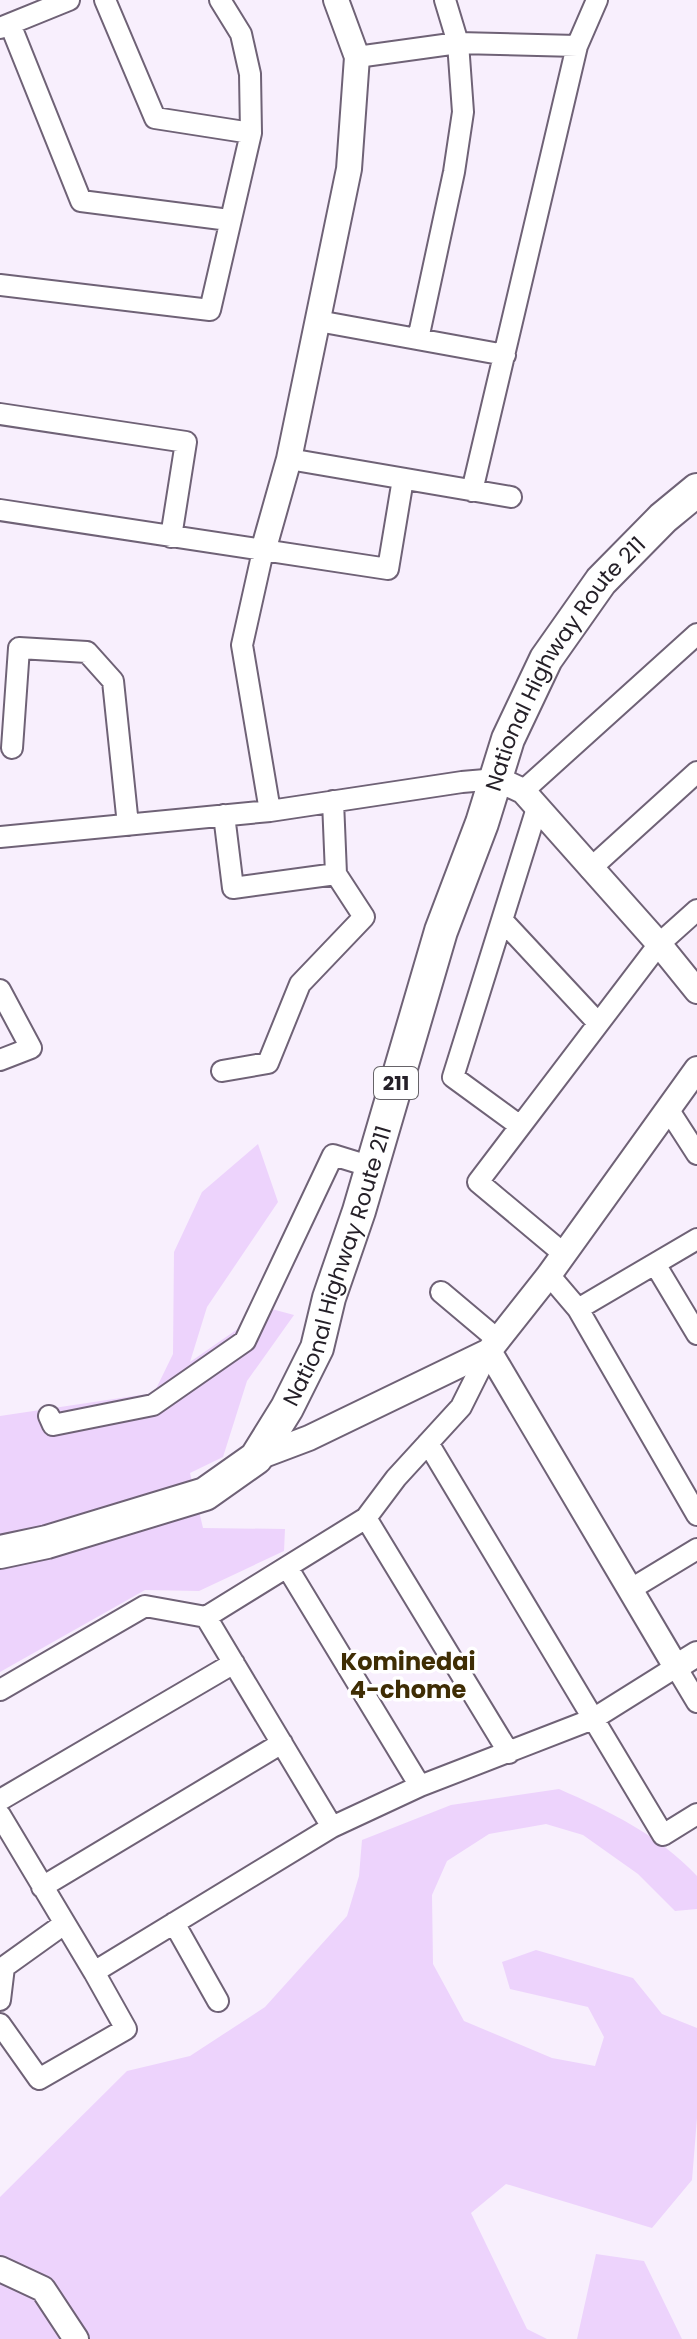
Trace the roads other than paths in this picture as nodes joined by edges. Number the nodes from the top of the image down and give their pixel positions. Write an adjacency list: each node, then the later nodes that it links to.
1 (69, 0): 7 (street)
2 (105, 0): 11 (street)
3 (220, 0): 11 (street)
4 (336, 0): 10 (street)
5 (445, 0): 8 (street)
6 (597, 0): 9 (street)
7 (5, 26): 12 (street)
8 (458, 43): 9 (street); 10 (street); 15 (street)
9 (577, 46): 16 (street)
10 (357, 57): 14 (street)
11 (251, 133): 12 (street)
12 (229, 220): 13 (street)
13 (0, 285)
14 (318, 321): 15 (street); 18 (street)
15 (418, 339): 16 (street)
16 (505, 355): 21 (street)
17 (0, 414): 24 (street)
18 (289, 459): 19 (street); 25 (street)
19 (403, 479): 21 (street); 25 (street)
20 (697, 490): 29 (highway, National Highway Route 211 / 211)
21 (472, 491): 22 (street)
22 (511, 497)
23 (0, 510): 24 (street)
24 (171, 537): 25 (street)
25 (263, 551): 31 (street)
26 (697, 634): 29 (street)
27 (12, 748): 33 (street)
28 (697, 772): 35 (street)
29 (519, 793): 30 (street); 35 (street); 38 (street); 49 (highway, National Highway Route 211 / 211)
30 (333, 801): 31 (street); 36 (street)
31 (270, 811): 32 (street)
32 (224, 815): 33 (street); 36 (street)
33 (128, 825): 34 (street)
34 (0, 837)
35 (590, 869): 39 (street)
36 (336, 874): 45 (street)
37 (697, 910): 39 (street)
38 (502, 920): 42 (street); 47 (street)
39 (659, 944): 41 (street); 42 (street)
40 (0, 990): 43 (street)
41 (697, 991)
42 (598, 1023): 47 (street)
43 (0, 1060)
44 (697, 1069): 46 (street)
45 (222, 1071)
46 (668, 1109): 48 (street); 51 (street)
47 (520, 1126): 51 (street)
48 (697, 1154)
49 (372, 1167): 58 (street); 60 (highway, National Highway Route 211 / 211)
50 (697, 1239): 52 (street)
51 (564, 1254): 53 (street)
52 (655, 1264): 55 (street); 56 (street)
53 (549, 1275): 55 (street); 57 (street)
54 (441, 1292): 57 (street)
55 (578, 1309): 61 (street)
56 (697, 1334)
57 (494, 1346): 59 (street); 60 (street); 66 (street)
58 (49, 1416)
59 (428, 1443): 62 (street); 73 (street)
60 (256, 1458): 64 (highway, National Highway Route 211 / 211)
61 (697, 1515)
62 (366, 1518): 65 (street); 75 (street)
63 (697, 1549): 66 (street)
64 (0, 1552)
65 (287, 1567): 67 (street); 76 (street)
66 (631, 1589): 70 (street)
67 (206, 1617): 69 (street); 71 (street)
68 (697, 1654): 70 (street)
69 (234, 1663): 74 (street); 77 (street)
70 (676, 1667): 72 (street); 73 (street)
71 (0, 1690)
72 (697, 1702)
73 (593, 1719): 75 (street); 78 (street)
74 (282, 1743): 80 (street); 81 (street)
75 (509, 1753): 76 (street)
76 (420, 1786): 80 (street)
77 (0, 1800)
78 (697, 1814)
79 (0, 1815): 81 (street)
80 (332, 1827): 82 (street)
81 (42, 1887): 83 (street)
82 (174, 1923): 84 (street); 86 (street)
83 (64, 1924): 84 (street); 85 (street)
84 (94, 1972): 87 (street)
85 (0, 2000)
86 (218, 2001)
87 (0, 2024)
88 (0, 2269): 89 (street)
89 (76, 2339)

